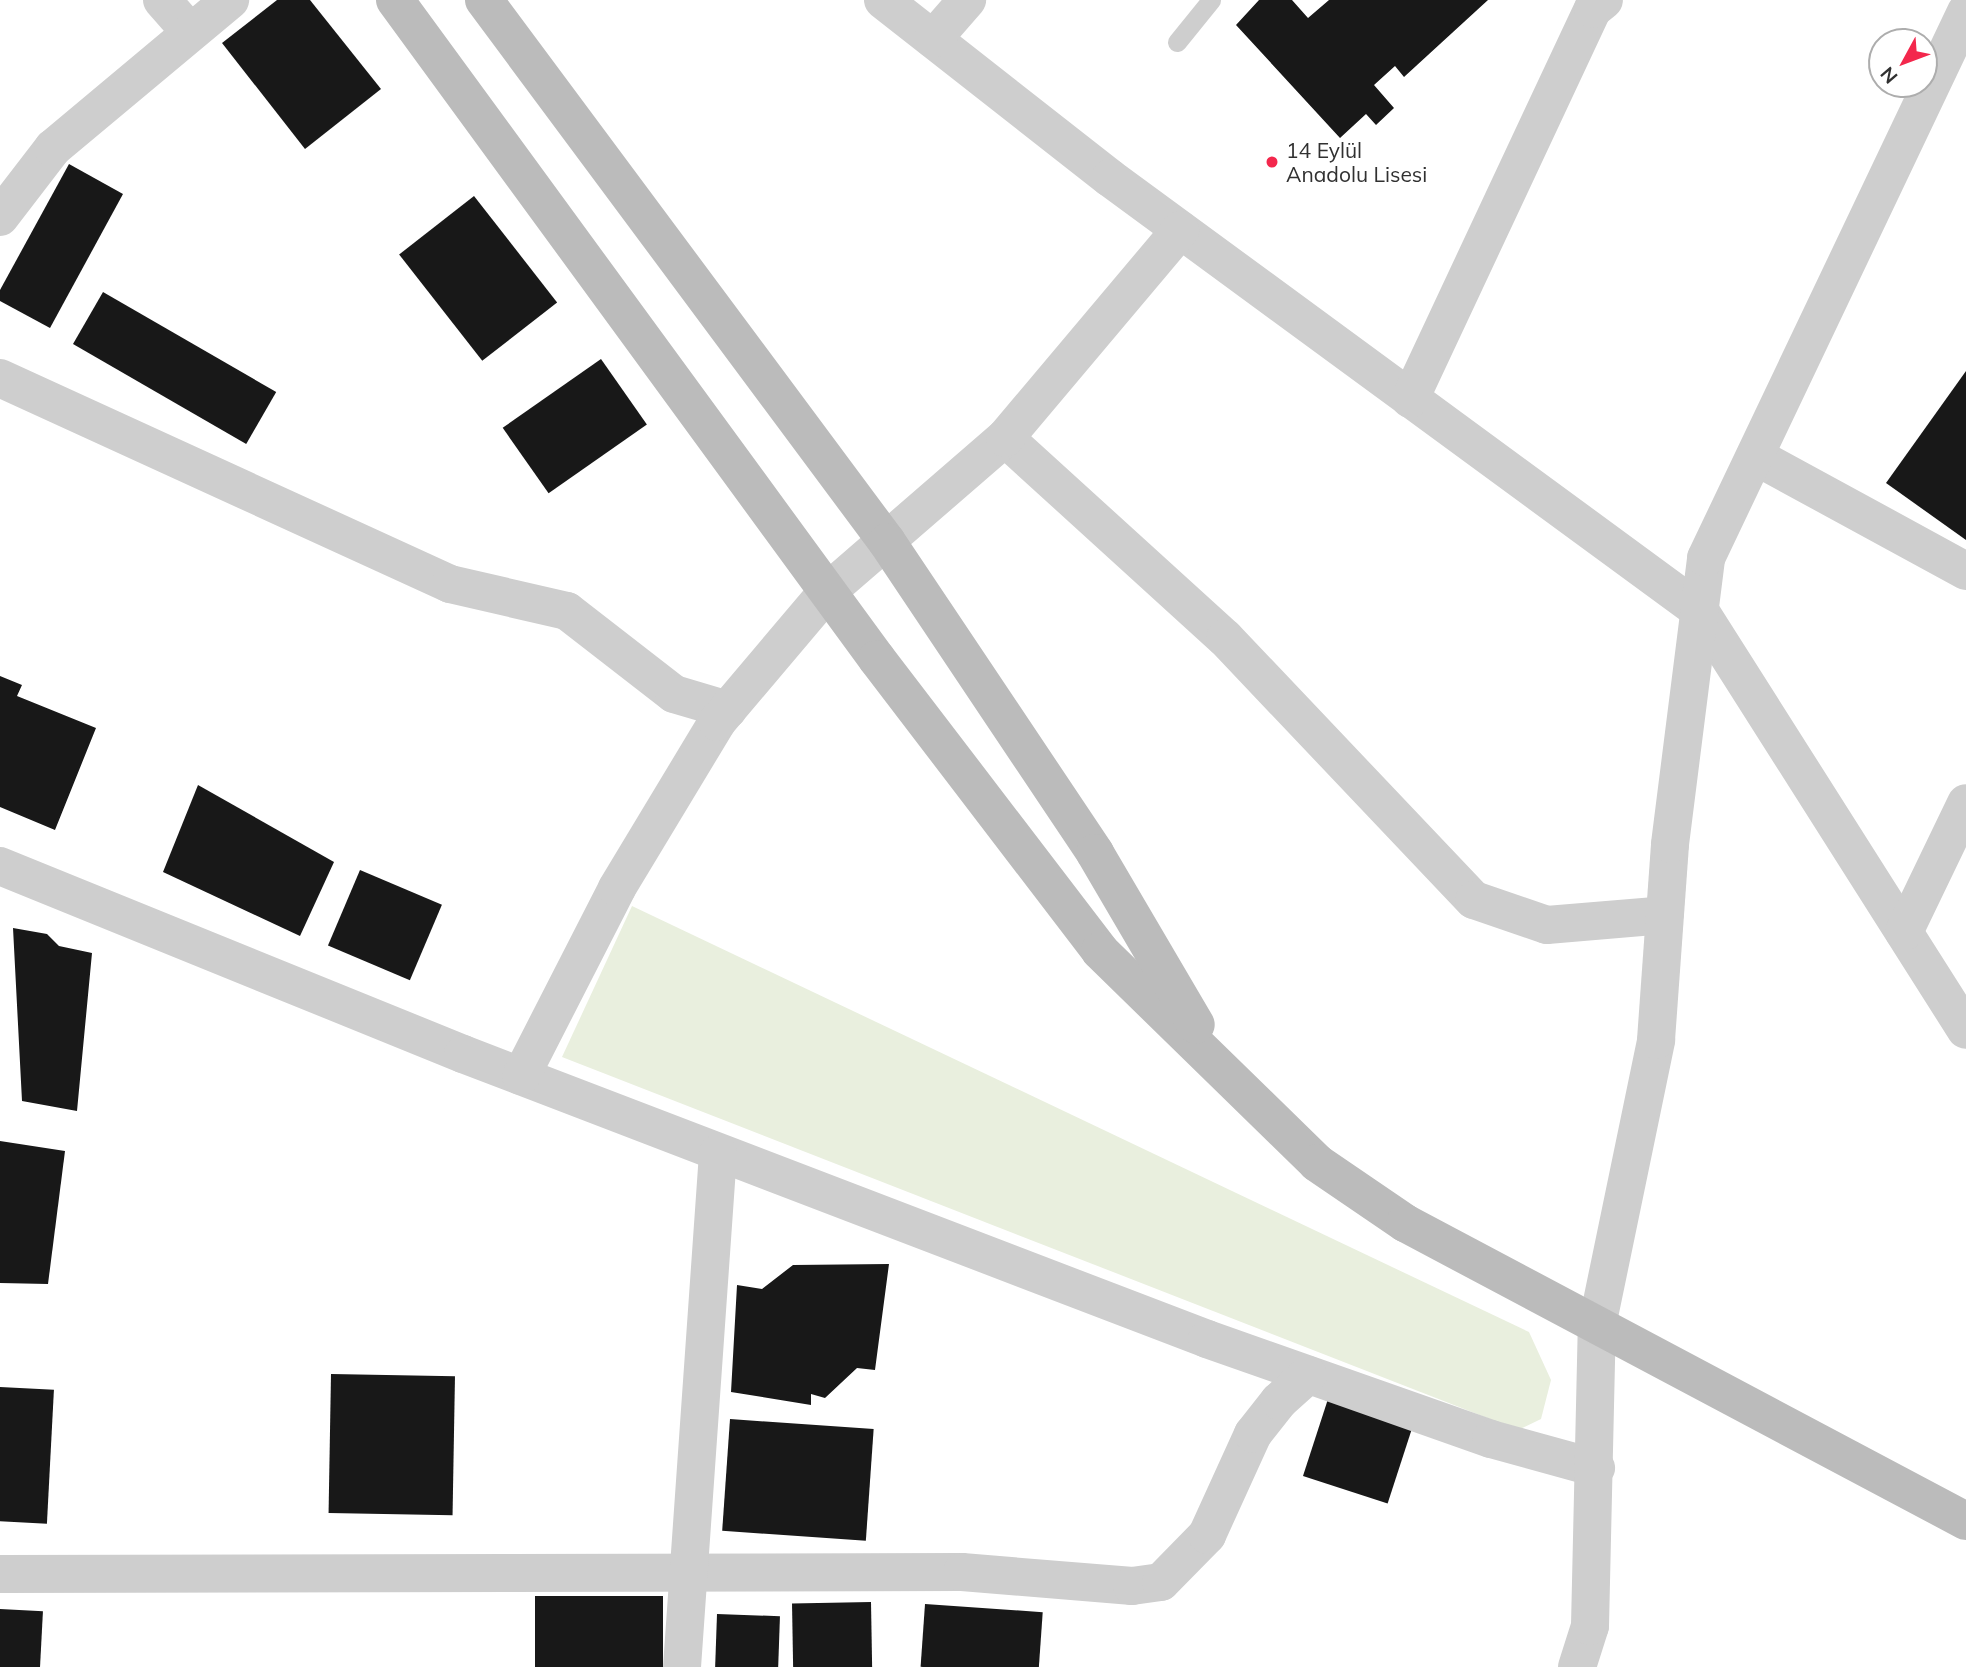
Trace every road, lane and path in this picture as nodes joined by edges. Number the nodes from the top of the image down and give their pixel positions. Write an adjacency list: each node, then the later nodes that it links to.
1 (162, 0): 10 (street)
2 (230, 0): 10 (street)
3 (395, 0): 21 (street)
4 (484, 0): 19 (street)
5 (883, 0): 11 (street)
6 (967, 0): 11 (street)
7 (1211, 0): 12 (lane)
8 (1604, 0): 16 (street)
9 (1966, 12): 18 (street)
10 (190, 32): 13 (street)
11 (933, 39): 14 (street)
12 (1177, 42)
13 (0, 217)
14 (1180, 230): 16 (street); 17 (street)
15 (0, 378): 23 (street)
16 (1410, 398): 22 (street)
17 (1005, 438): 19 (street); 26 (street)
18 (1755, 456): 20 (street); 22 (street)
19 (887, 542): 21 (street); 29 (street)
20 (1966, 571)
21 (827, 592): 23 (street); 29 (street)
22 (1700, 611): 26 (street); 27 (street)
23 (728, 710): 30 (street)
24 (1966, 803): 27 (street)
25 (0, 866): 30 (street)
26 (1665, 915): 32 (street)
27 (1904, 932): 28 (street)
28 (1966, 1030)
29 (1220, 1066): 32 (street)
30 (521, 1076): 31 (street)
31 (718, 1153): 33 (street); 36 (street)
32 (1597, 1326): 34 (street); 35 (street)
33 (1308, 1375): 34 (street); 36 (street)
34 (1596, 1468): 39 (street)
35 (1966, 1521)
36 (687, 1573): 37 (street); 38 (street)
37 (0, 1574)
38 (682, 1667)
39 (1577, 1667)

